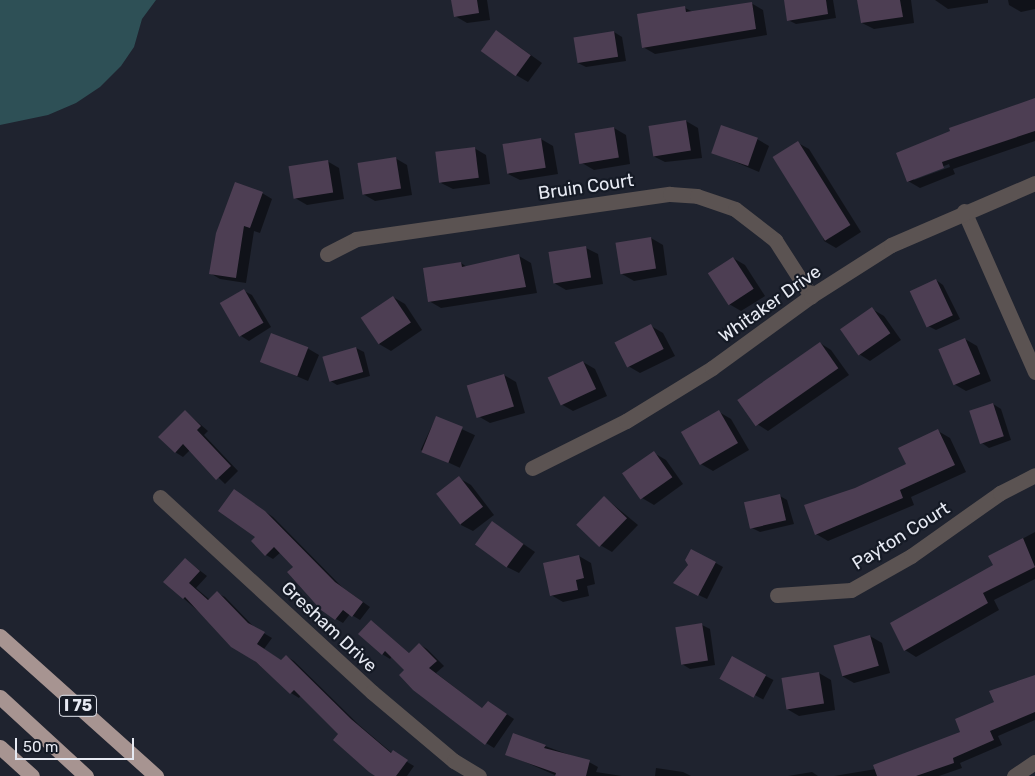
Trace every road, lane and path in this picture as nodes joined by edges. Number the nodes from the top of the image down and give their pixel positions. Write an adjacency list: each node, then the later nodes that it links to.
1 (1035, 183): 2 (street, Whitaker Drive)
2 (964, 211): 4 (street, Whitaker Drive); 5 (street)
3 (327, 254): 4 (street, Bruin Court)
4 (811, 296): 6 (street, Whitaker Drive)
5 (1035, 372)
6 (532, 468)
7 (1035, 475): 9 (street, Payton Court)
8 (160, 497): 17 (street, Gresham Drive)
9 (777, 595)
10 (0, 636): 16 (highway, I 75)
11 (0, 697): 15 (highway)
12 (0, 747): 14 (highway)
13 (1035, 762): 18 (street)
14 (32, 776)
15 (86, 776)
16 (156, 776)
17 (479, 776)
18 (1014, 776)

